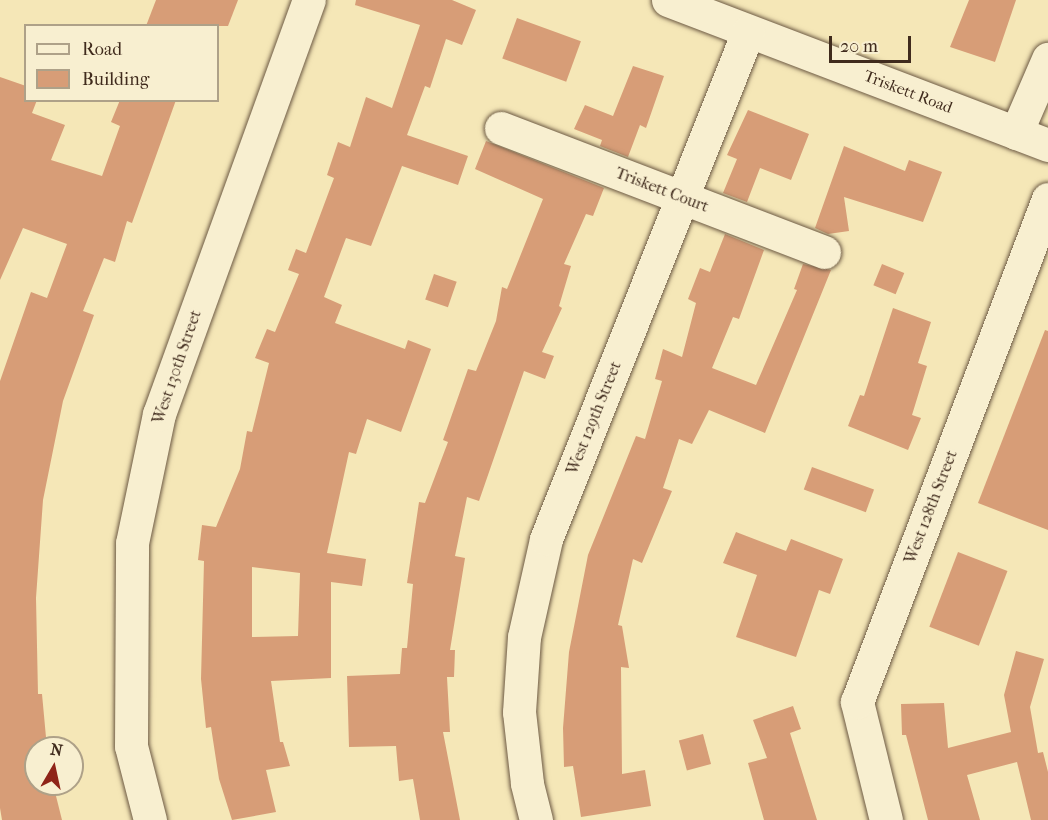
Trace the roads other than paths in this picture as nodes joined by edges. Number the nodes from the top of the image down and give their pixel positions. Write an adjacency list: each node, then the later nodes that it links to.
1 (309, 0): 11 (street, West 130th Street)
2 (668, 0): 3 (street, Triskett Road)
3 (748, 32): 6 (street, Triskett Road); 8 (street, West 129th Street)
4 (1048, 59): 6 (street)
5 (501, 128): 8 (street, Triskett Court)
6 (1016, 133): 7 (street, Triskett Road)
7 (1048, 145)
8 (682, 197): 10 (street, Triskett Court); 12 (street, West 129th Street)
9 (1048, 199): 13 (street, West 128th Street)
10 (824, 252)
11 (150, 820)
12 (536, 820)
13 (886, 820)

